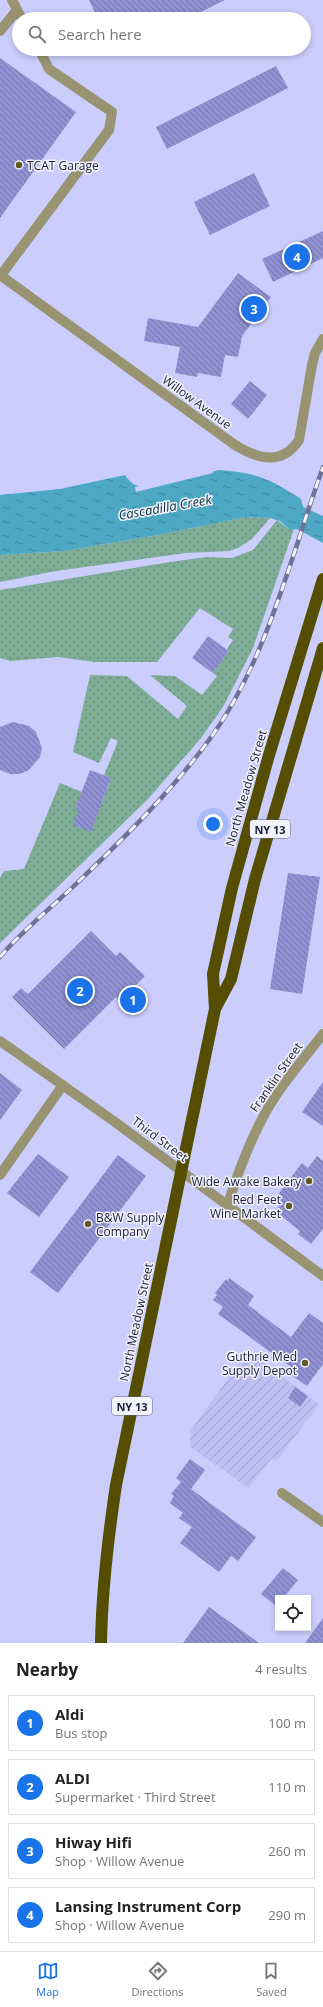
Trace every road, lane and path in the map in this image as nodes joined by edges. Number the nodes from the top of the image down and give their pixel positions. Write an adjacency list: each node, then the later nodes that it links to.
1 (12, 0): 2 (street)
2 (18, 12)
3 (12, 21): 4 (street)
4 (0, 31)
5 (42, 56): 6 (street)
6 (0, 275): 7 (street, Willow Avenue)
7 (323, 339)
8 (323, 579): 10 (highway, North Meadow Street / NY 13)
9 (323, 648): 10 (highway, North Meadow Street / NY 13)
10 (215, 1009): 14 (highway, North Meadow Street / NY 13)
11 (323, 1034): 16 (street, Franklin Street)
12 (0, 1041): 13 (street, Third Street)
13 (63, 1086): 14 (street, Third Street); 15 (street)
14 (182, 1172): 16 (street, Third Street); 20 (highway, North Meadow Street / NY 13)
15 (0, 1175)
16 (228, 1204): 17 (street, Third Street)
17 (323, 1276)
18 (282, 1493): 19 (street)
19 (323, 1522)
20 (101, 1643)

